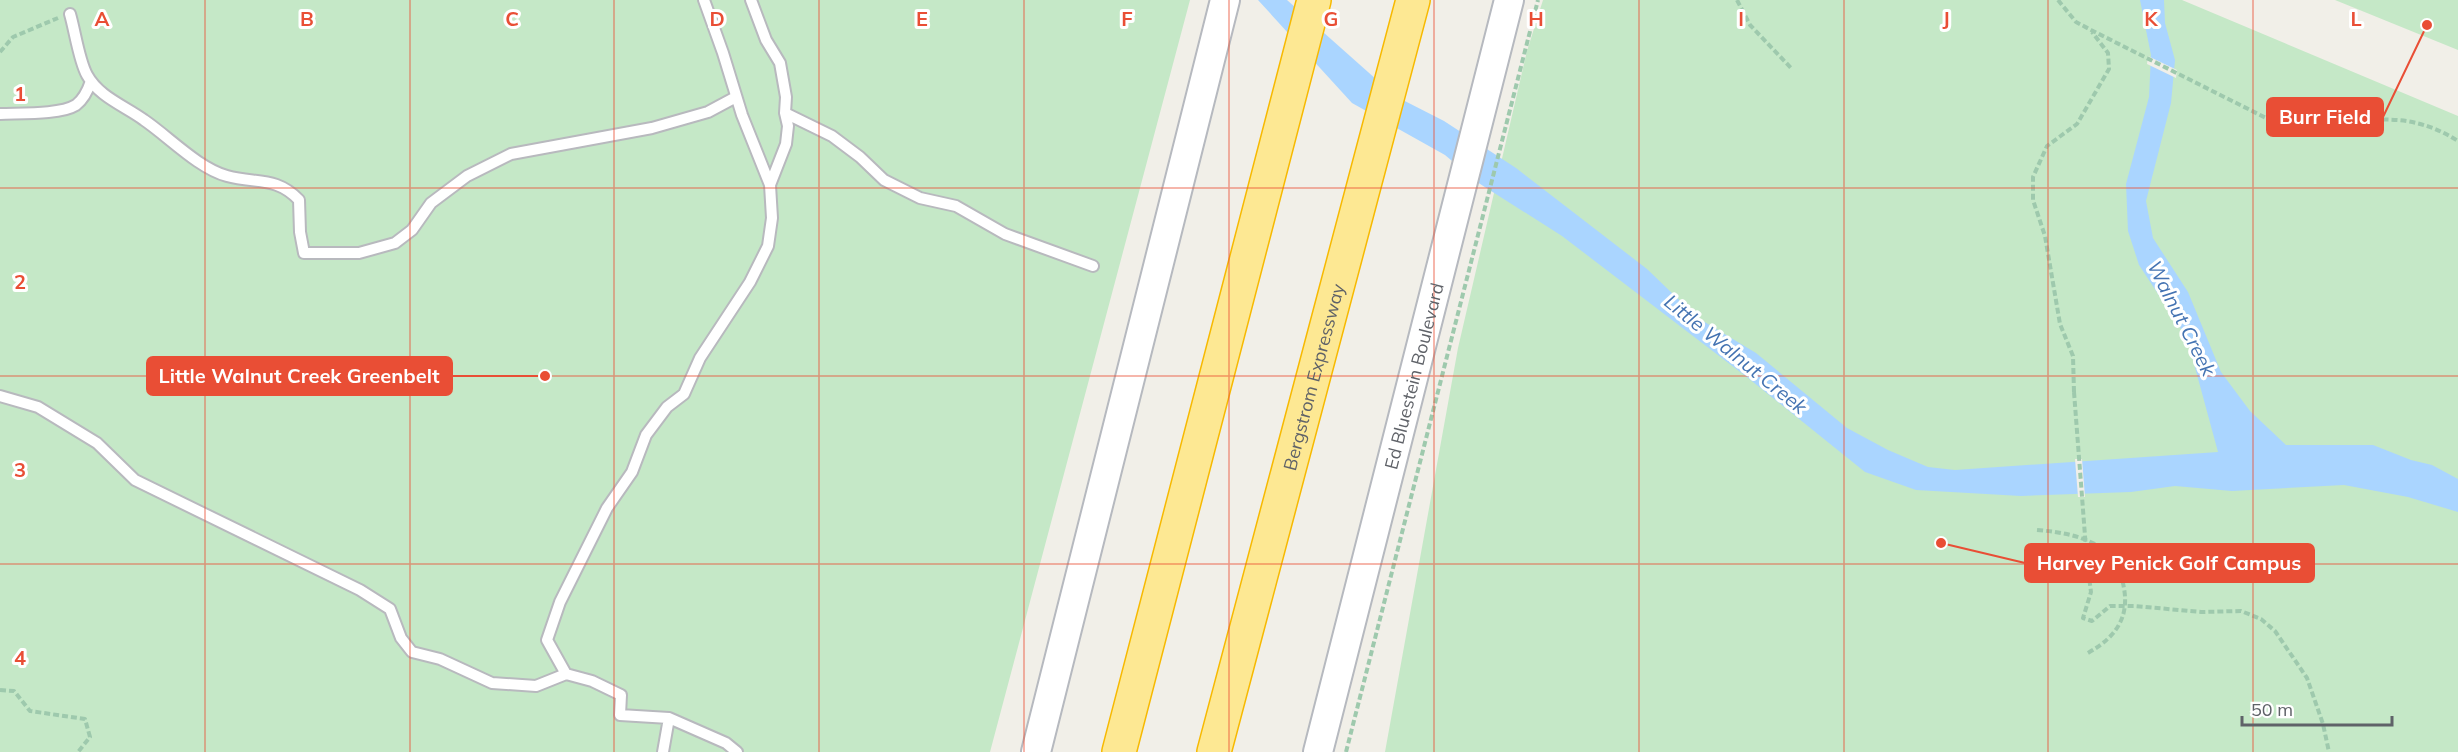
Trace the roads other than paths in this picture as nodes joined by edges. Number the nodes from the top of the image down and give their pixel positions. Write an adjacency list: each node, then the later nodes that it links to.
1 (704, 0): 9 (lane)
2 (750, 0): 10 (lane)
3 (1225, 0): 19 (main road)
4 (1314, 0): 20 (highway)
5 (1413, 0): 21 (highway, Bergstrom Expressway)
6 (1509, 0): 22 (main road, Ed Bluestein Boulevard)
7 (70, 14): 8 (lane)
8 (91, 81): 9 (lane); 11 (lane)
9 (735, 97): 12 (lane)
10 (786, 113): 12 (lane); 13 (lane)
11 (0, 114)
12 (770, 185): 15 (lane)
13 (1093, 266)
14 (0, 396): 15 (lane)
15 (566, 674): 16 (lane)
16 (669, 718): 17 (lane); 18 (lane)
17 (663, 752)
18 (737, 752)
19 (1036, 752)
20 (1119, 752)
21 (1214, 752)
22 (1318, 752)

